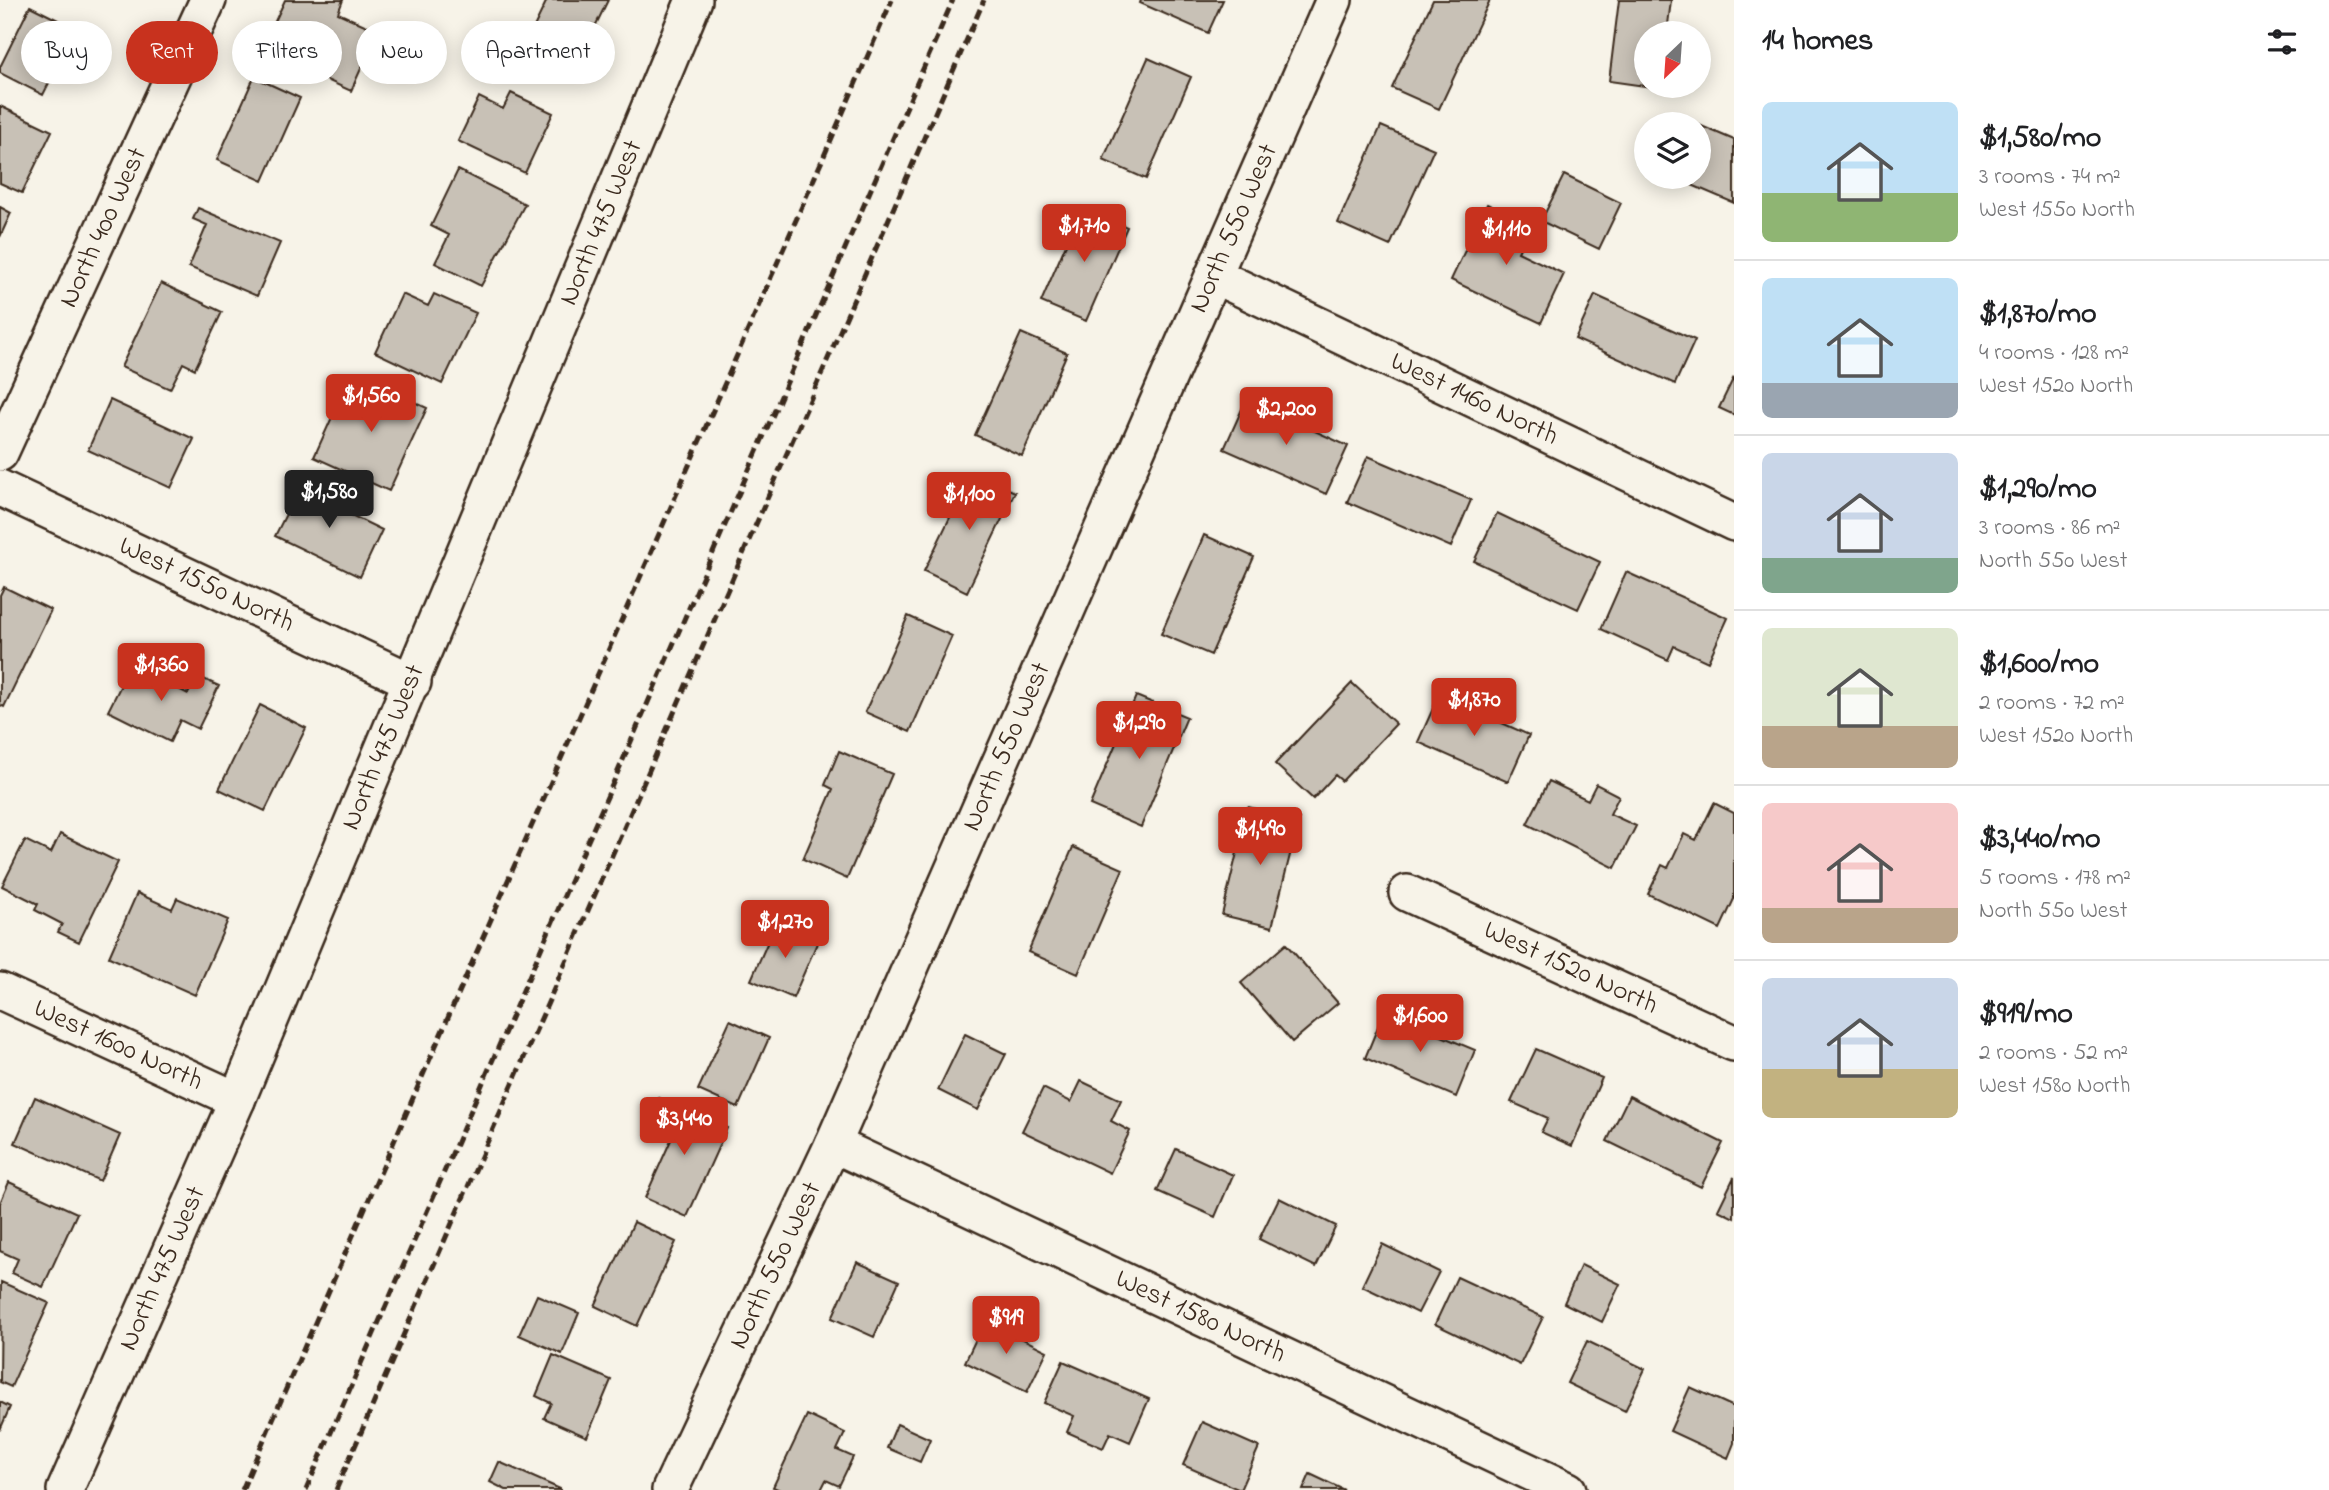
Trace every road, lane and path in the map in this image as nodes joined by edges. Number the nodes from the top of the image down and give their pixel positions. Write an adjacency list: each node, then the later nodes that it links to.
1 (208, 0): 5 (street, North 400 West)
2 (694, 0): 8 (street, North 475 West)
3 (1335, 0): 4 (street, North 550 West)
4 (1215, 276): 7 (street, West 1460 North); 13 (street, North 550 West)
5 (0, 453)
6 (0, 488): 8 (street, West 1550 North)
7 (1734, 523)
8 (413, 682): 12 (street, North 475 West)
9 (1407, 893): 11 (street, West 1520 North)
10 (0, 991): 12 (street, West 1600 North)
11 (1734, 1043)
12 (237, 1100): 14 (street, North 475 West)
13 (833, 1144): 15 (street, North 550 West); 16 (street, West 1580 North)
14 (65, 1490)
15 (670, 1490)
16 (1568, 1490)

